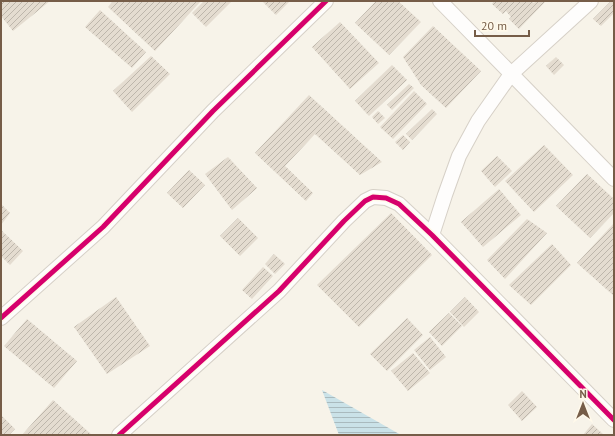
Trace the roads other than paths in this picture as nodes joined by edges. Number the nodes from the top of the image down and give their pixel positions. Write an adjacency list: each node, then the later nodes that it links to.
1 (326, 1): 7 (street)
2 (440, 1): 4 (street)
3 (591, 1): 4 (street)
4 (512, 74): 5 (street); 6 (street)
5 (614, 179)
6 (432, 235): 8 (street); 9 (street)
7 (1, 318)
8 (614, 420)
9 (119, 435)

